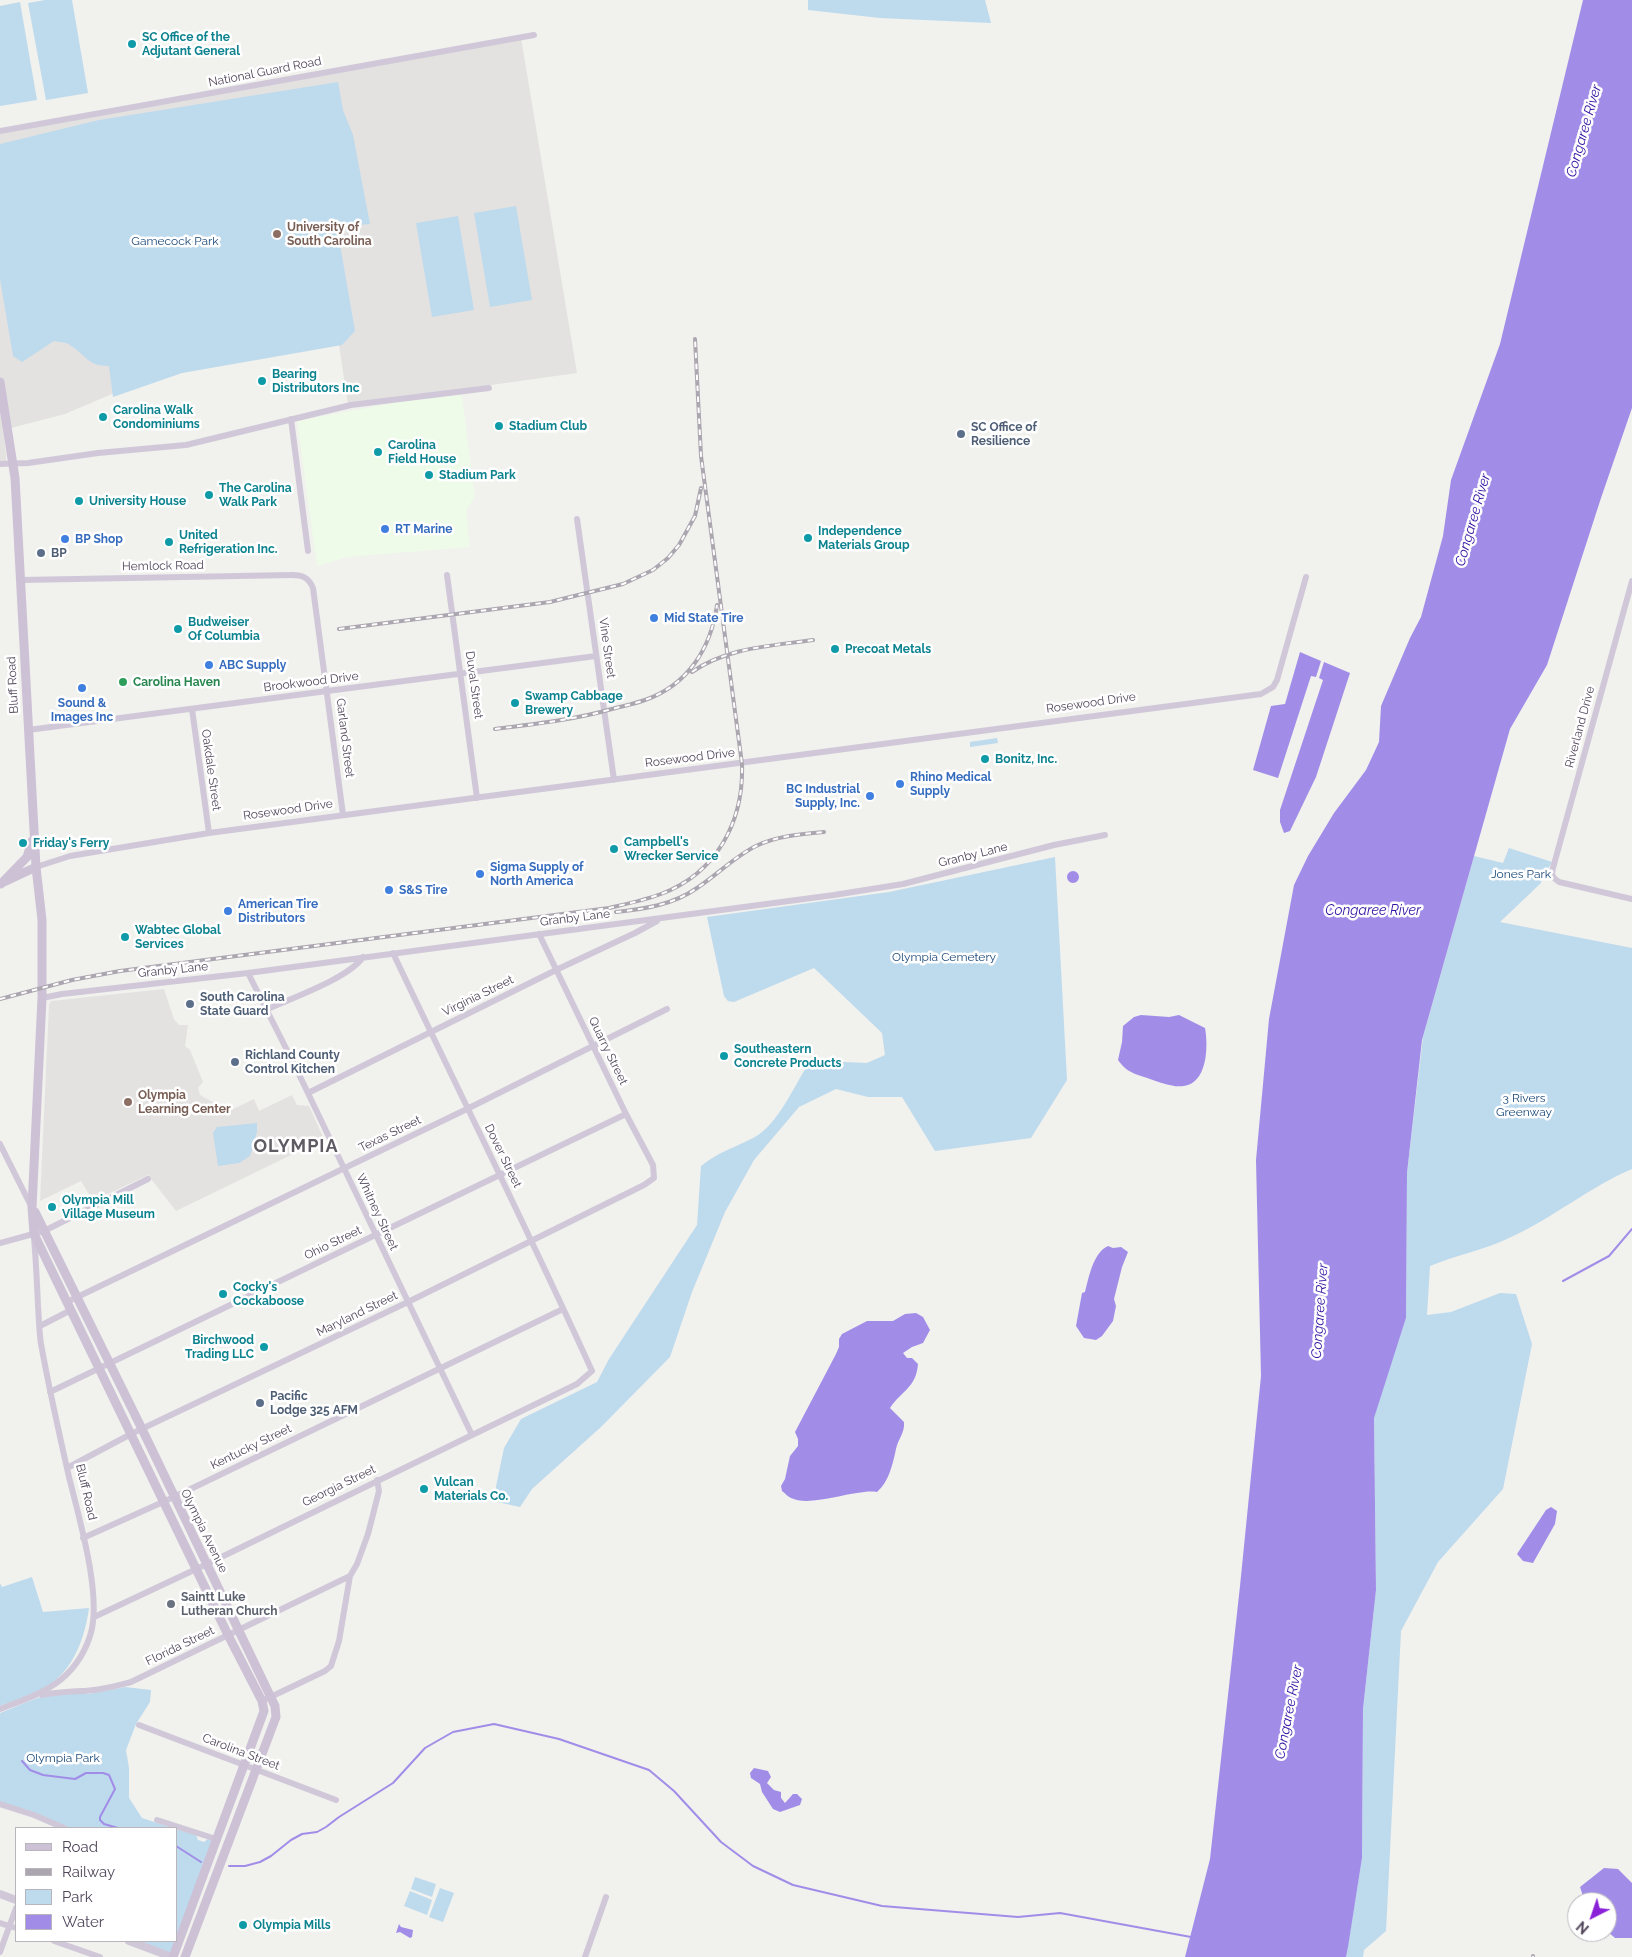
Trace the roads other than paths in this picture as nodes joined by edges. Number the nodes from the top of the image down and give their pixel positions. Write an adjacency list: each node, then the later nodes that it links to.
1 (534, 36): 2 (street, National Guard Road)
2 (0, 131)
3 (0, 382): 7 (main road, Bluff Road)
4 (489, 388): 5 (street)
5 (291, 419): 7 (street); 9 (street)
6 (0, 464): 7 (street)
7 (13, 464): 13 (main road, Bluff Road)
8 (577, 520): 15 (street, Vine Street)
9 (308, 551)
10 (447, 575): 16 (street, Duval Street)
11 (1306, 577): 20 (street, Rosewood Drive)
12 (306, 578): 13 (street, Hemlock Road); 17 (street, Garland Street)
13 (21, 580): 19 (main road, Bluff Road)
14 (1632, 581): 28 (street, Riverland Drive)
15 (596, 656): 16 (street, Brookwood Drive); 20 (street, Vine Street)
16 (460, 674): 17 (street, Brookwood Drive); 21 (street, Duval Street)
17 (328, 691): 18 (street, Brookwood Drive); 22 (street, Garland Street)
18 (192, 709): 19 (street, Brookwood Drive); 24 (street, Oakdale Street)
19 (28, 730): 23 (main road, Bluff Road)
20 (614, 780): 21 (street, Rosewood Drive)
21 (477, 798): 22 (street, Rosewood Drive)
22 (343, 815): 24 (street, Rosewood Drive)
23 (34, 832): 26 (main road, Bluff Road); 27 (main road)
24 (209, 833): 26 (street, Rosewood Drive)
25 (1105, 835): 29 (street, Granby Lane)
26 (36, 867): 27 (main road, Rosewood Drive); 35 (main road, Bluff Road)
27 (1, 884)
28 (1632, 900)
29 (659, 919): 30 (street, Granby Lane); 33 (street, Virginia Street)
30 (539, 934): 31 (street, Granby Lane); 33 (street, Quarry Street)
31 (393, 953): 32 (street, Granby Lane); 38 (street, Dover Street)
32 (363, 957): 34 (street, Granby Lane); 36 (street)
33 (556, 970): 38 (street, Virginia Street); 39 (street, Quarry Street)
34 (248, 973): 35 (street, Granby Lane); 36 (street, Whitney Street)
35 (42, 998): 48 (main road, Bluff Road)
36 (268, 1009): 40 (street, Whitney Street)
37 (667, 1009): 39 (street, Texas Street)
38 (430, 1032): 40 (street, Virginia Street); 41 (street, Dover Street)
39 (593, 1045): 41 (street, Texas Street); 42 (street, Quarry Street)
40 (308, 1093): 44 (street, Whitney Street)
41 (467, 1109): 44 (street, Texas Street); 45 (street, Dover Street)
42 (626, 1114): 45 (street, Ohio Street); 46 (street, Quarry Street)
43 (0, 1144): 48 (street, Olympia Avenue)
44 (344, 1168): 51 (street, Whitney Street); 56 (street, Texas Street)
45 (500, 1175): 51 (street, Ohio Street); 52 (street, Dover Street)
46 (654, 1178): 52 (street, Maryland Street)
47 (148, 1179): 49 (street)
48 (32, 1207): 49 (main road, Olympia Avenue); 50 (main road, Olympia Avenue)
49 (44, 1231): 50 (street); 56 (main road, Olympia Avenue)
50 (34, 1234): 53 (street); 54 (main road, Olympia Avenue); 55 (street, Bluff Road)
51 (376, 1235): 57 (street, Whitney Street); 61 (street, Ohio Street)
52 (531, 1240): 57 (street, Maryland Street); 59 (street, Dover Street)
53 (0, 1243)
54 (48, 1263): 55 (street); 58 (main road, Olympia Avenue)
55 (36, 1266): 60 (street, Bluff Road)
56 (76, 1298): 58 (street, Texas Street); 61 (main road, Olympia Avenue)
57 (408, 1302): 62 (street, Whitney Street); 66 (street, Maryland Street)
58 (69, 1306): 60 (street, Texas Street); 63 (main road, Olympia Avenue)
59 (564, 1309): 62 (street, Kentucky Street); 64 (street, Dover Street)
60 (40, 1326): 65 (street, Bluff Road)
61 (110, 1364): 63 (street, Ohio Street); 66 (main road, Olympia Avenue)
62 (440, 1368): 68 (street, Whitney Street); 71 (street, Kentucky Street)
63 (99, 1369): 65 (street, Ohio Street); 67 (main road, Olympia Avenue)
64 (592, 1371): 68 (street, Georgia Street)
65 (50, 1392): 69 (street, Bluff Road)
66 (142, 1429): 67 (street, Maryland Street); 71 (main road, Olympia Avenue)
67 (132, 1434): 69 (street, Maryland Street); 72 (main road, Olympia Avenue)
68 (472, 1435): 70 (street, Georgia Street)
69 (67, 1468): 73 (street, Bluff Road)
70 (377, 1480): 74 (street, Georgia Street); 76 (street)
71 (174, 1497): 72 (street, Kentucky Street); 74 (main road, Olympia Avenue)
72 (164, 1501): 73 (street, Kentucky Street); 75 (main road, Olympia Avenue)
73 (83, 1538): 77 (street, Bluff Road)
74 (207, 1564): 75 (street, Georgia Street); 78 (main road, Olympia Avenue)
75 (197, 1569): 77 (street, Georgia Street); 79 (main road, Olympia Avenue)
76 (350, 1576): 78 (street, Florida Street); 81 (street)
77 (94, 1617): 80 (street, Bluff Road)
78 (238, 1632): 79 (street, Florida Street); 81 (main road, Olympia Avenue)
79 (228, 1635): 80 (street, Florida Street); 81 (main road, Olympia Avenue)
80 (38, 1695): 82 (street, Bluff Road)
81 (266, 1699): 84 (main road); 85 (main road, Olympia Avenue)
82 (0, 1709)
83 (139, 1725): 84 (street, Carolina Street)
84 (245, 1765): 85 (street, Carolina Street); 90 (main road)
85 (256, 1769): 86 (street, Carolina Street); 104 (main road, Olympia Avenue)
86 (336, 1800)
87 (0, 1804): 89 (street)
88 (157, 1820): 90 (street)
89 (62, 1827)
90 (216, 1839): 97 (main road)
91 (0, 1894): 93 (street)
92 (606, 1897): 105 (street)
93 (15, 1900)
94 (15, 1914): 96 (street)
95 (0, 1923): 96 (street)
96 (13, 1927): 101 (street)
97 (178, 1941)
98 (57, 1942): 102 (street)
99 (131, 1942): 103 (street)
100 (178, 1942): 103 (main road)
101 (0, 1952)
102 (100, 1957)
103 (172, 1957)
104 (185, 1957)
105 (585, 1957)

